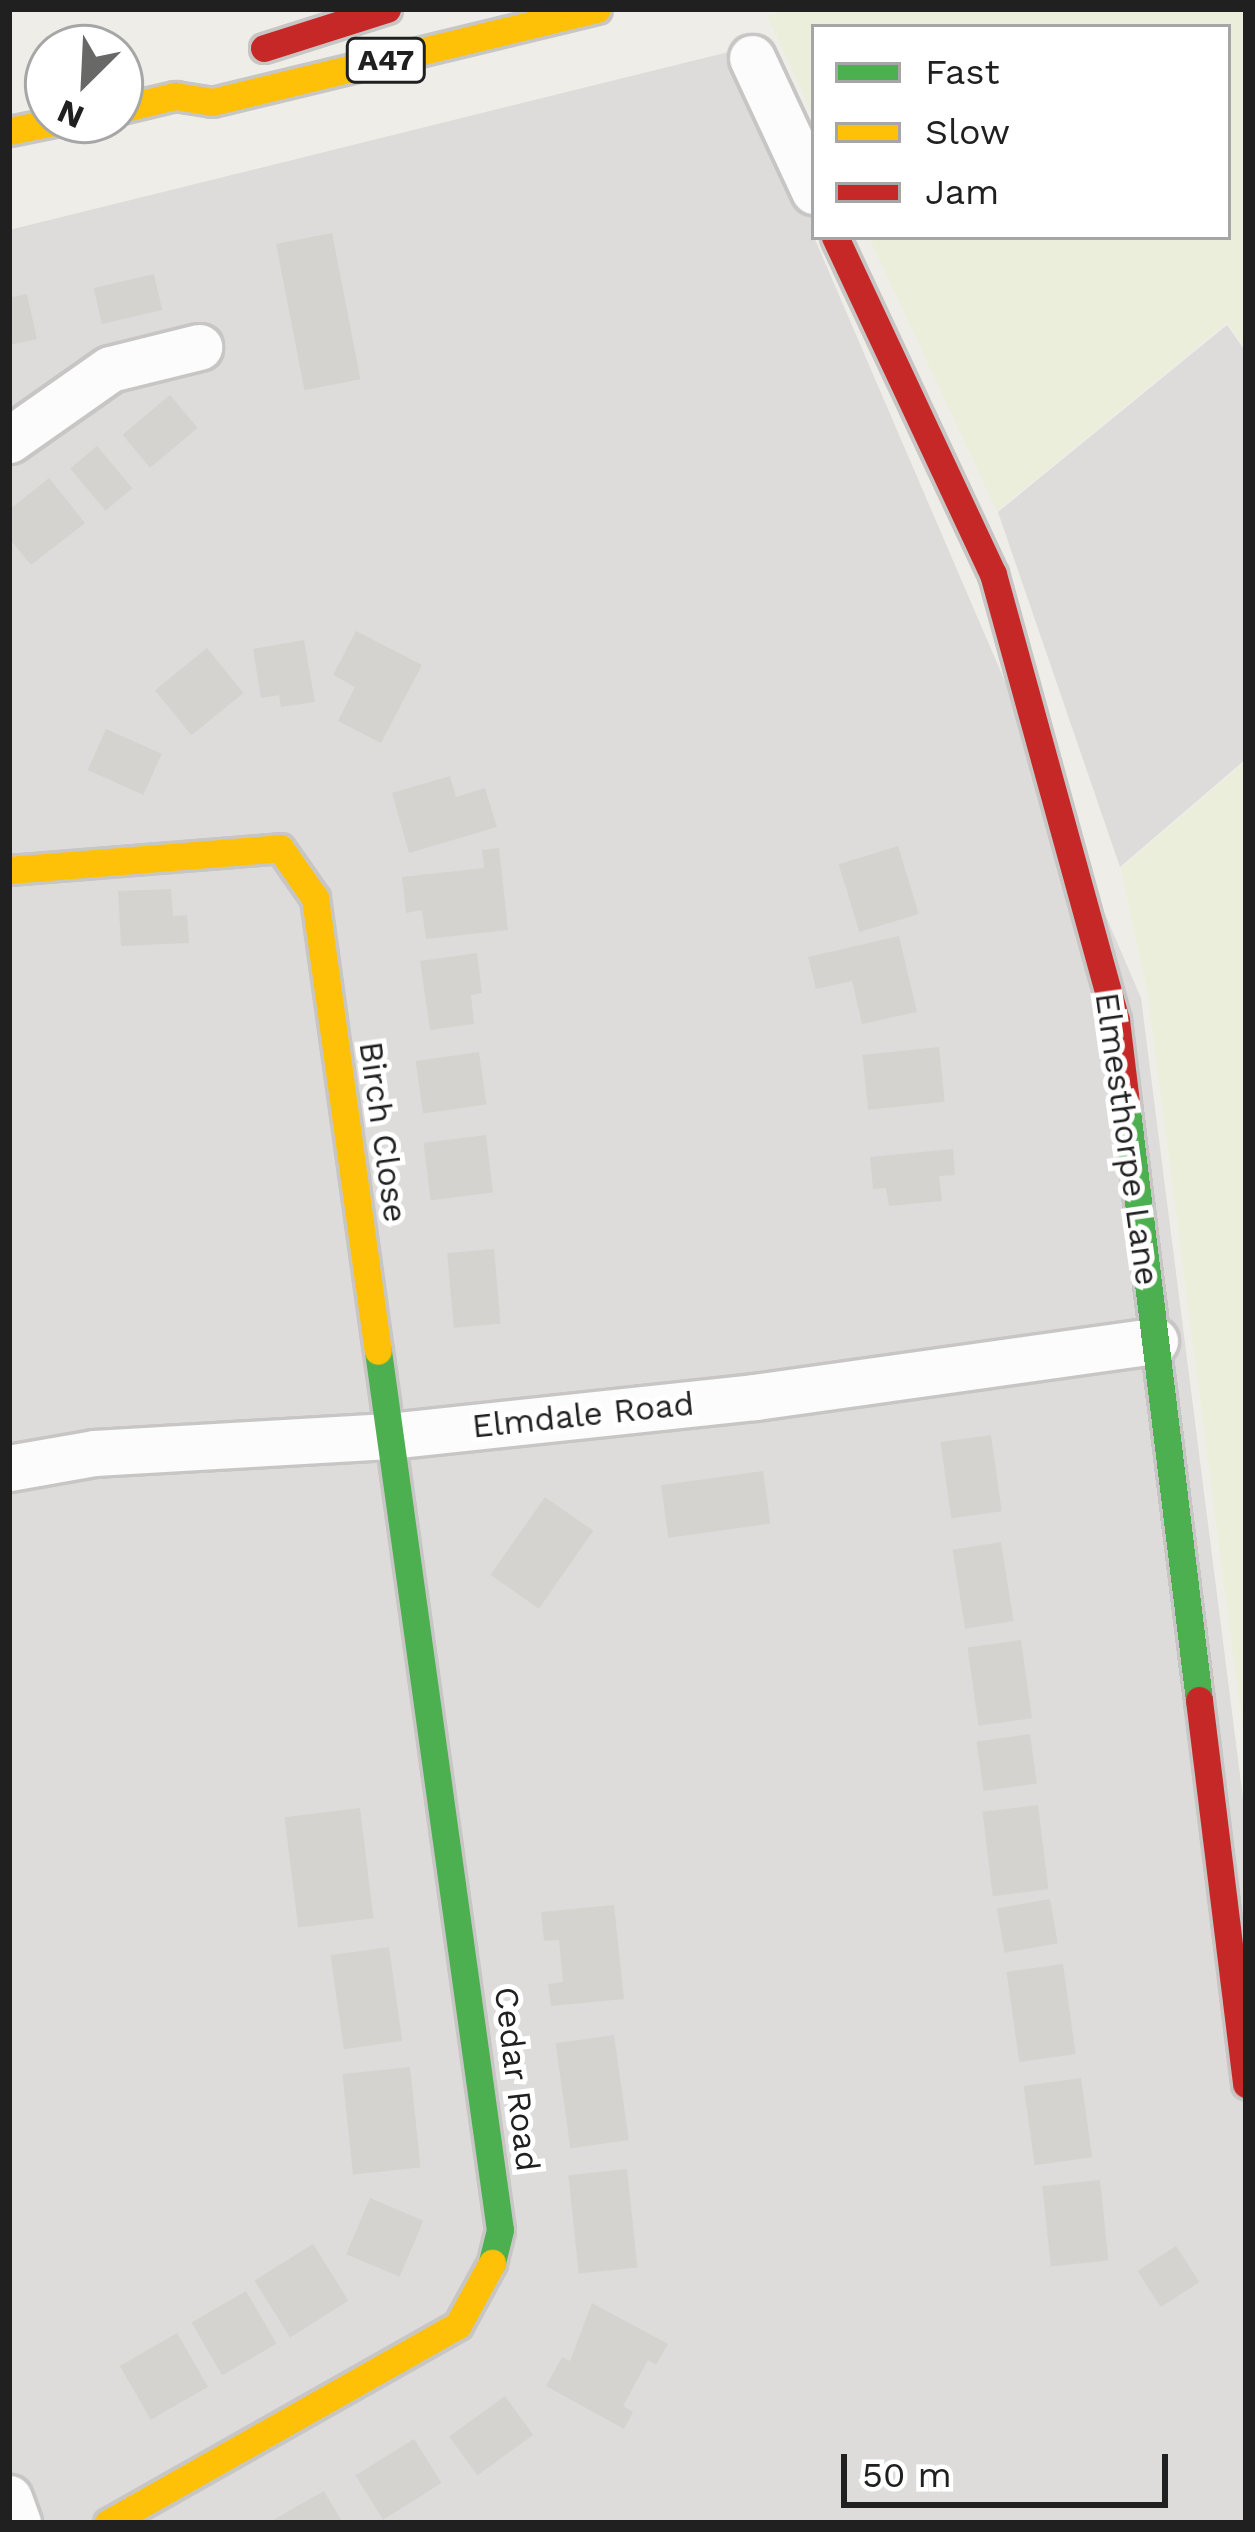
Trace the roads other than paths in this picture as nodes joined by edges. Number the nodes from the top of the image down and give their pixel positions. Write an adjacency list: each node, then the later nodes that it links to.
1 (388, 9): 3 (street, A47)
2 (597, 9): 6 (street, A47)
3 (238, 56)
4 (752, 58): 8 (street)
5 (195, 70): 6 (street)
6 (175, 96): 7 (street, A47)
7 (144, 103)
8 (811, 185)
9 (837, 240): 13 (street, Elmesthorpe Lane)
10 (199, 346): 11 (street)
11 (9, 440)
12 (9, 870): 14 (street, Birch Close)
13 (1155, 1341): 14 (street, Elmdale Road); 16 (street, Elmesthorpe Lane)
14 (389, 1436): 15 (street, Elmdale Road); 19 (street, Cedar Road)
15 (9, 1468)
16 (1246, 2084)
17 (9, 2498): 18 (street)
18 (18, 2523)
19 (109, 2523)

